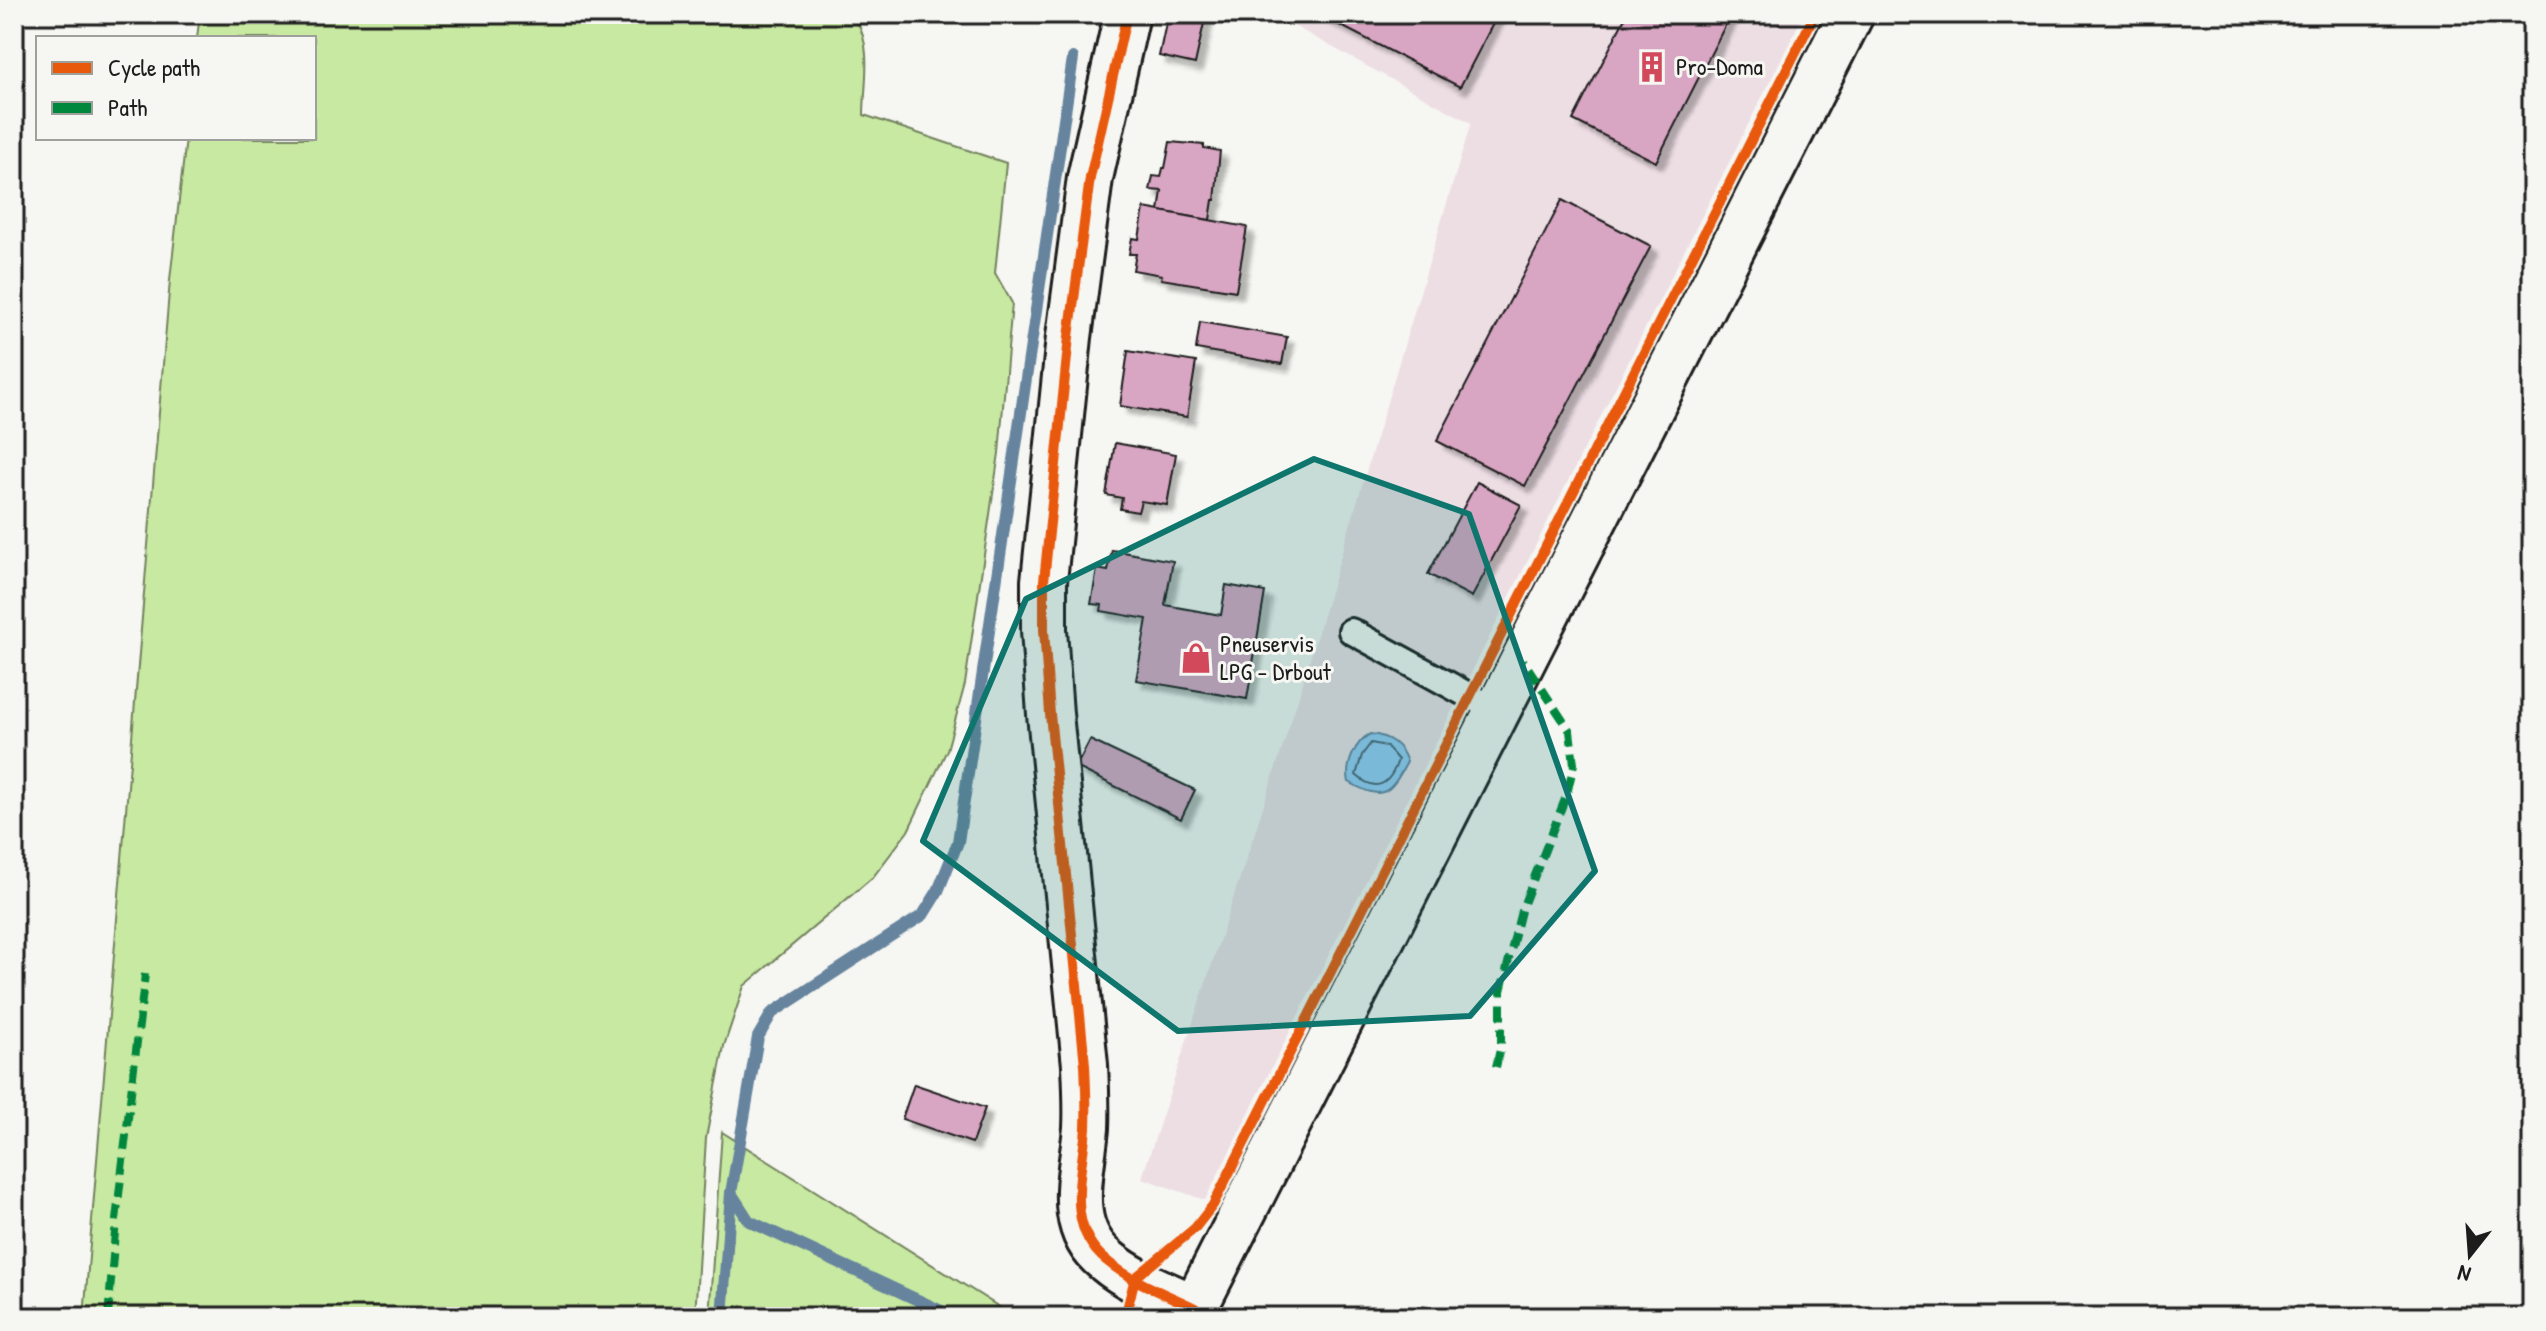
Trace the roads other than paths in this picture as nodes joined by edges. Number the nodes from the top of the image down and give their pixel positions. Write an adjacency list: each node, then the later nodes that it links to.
1 (1127, 14): 5 (main road)
2 (1851, 14): 4 (main road)
3 (1351, 631): 4 (lane)
4 (1497, 711): 5 (main road)
5 (1192, 1312)

